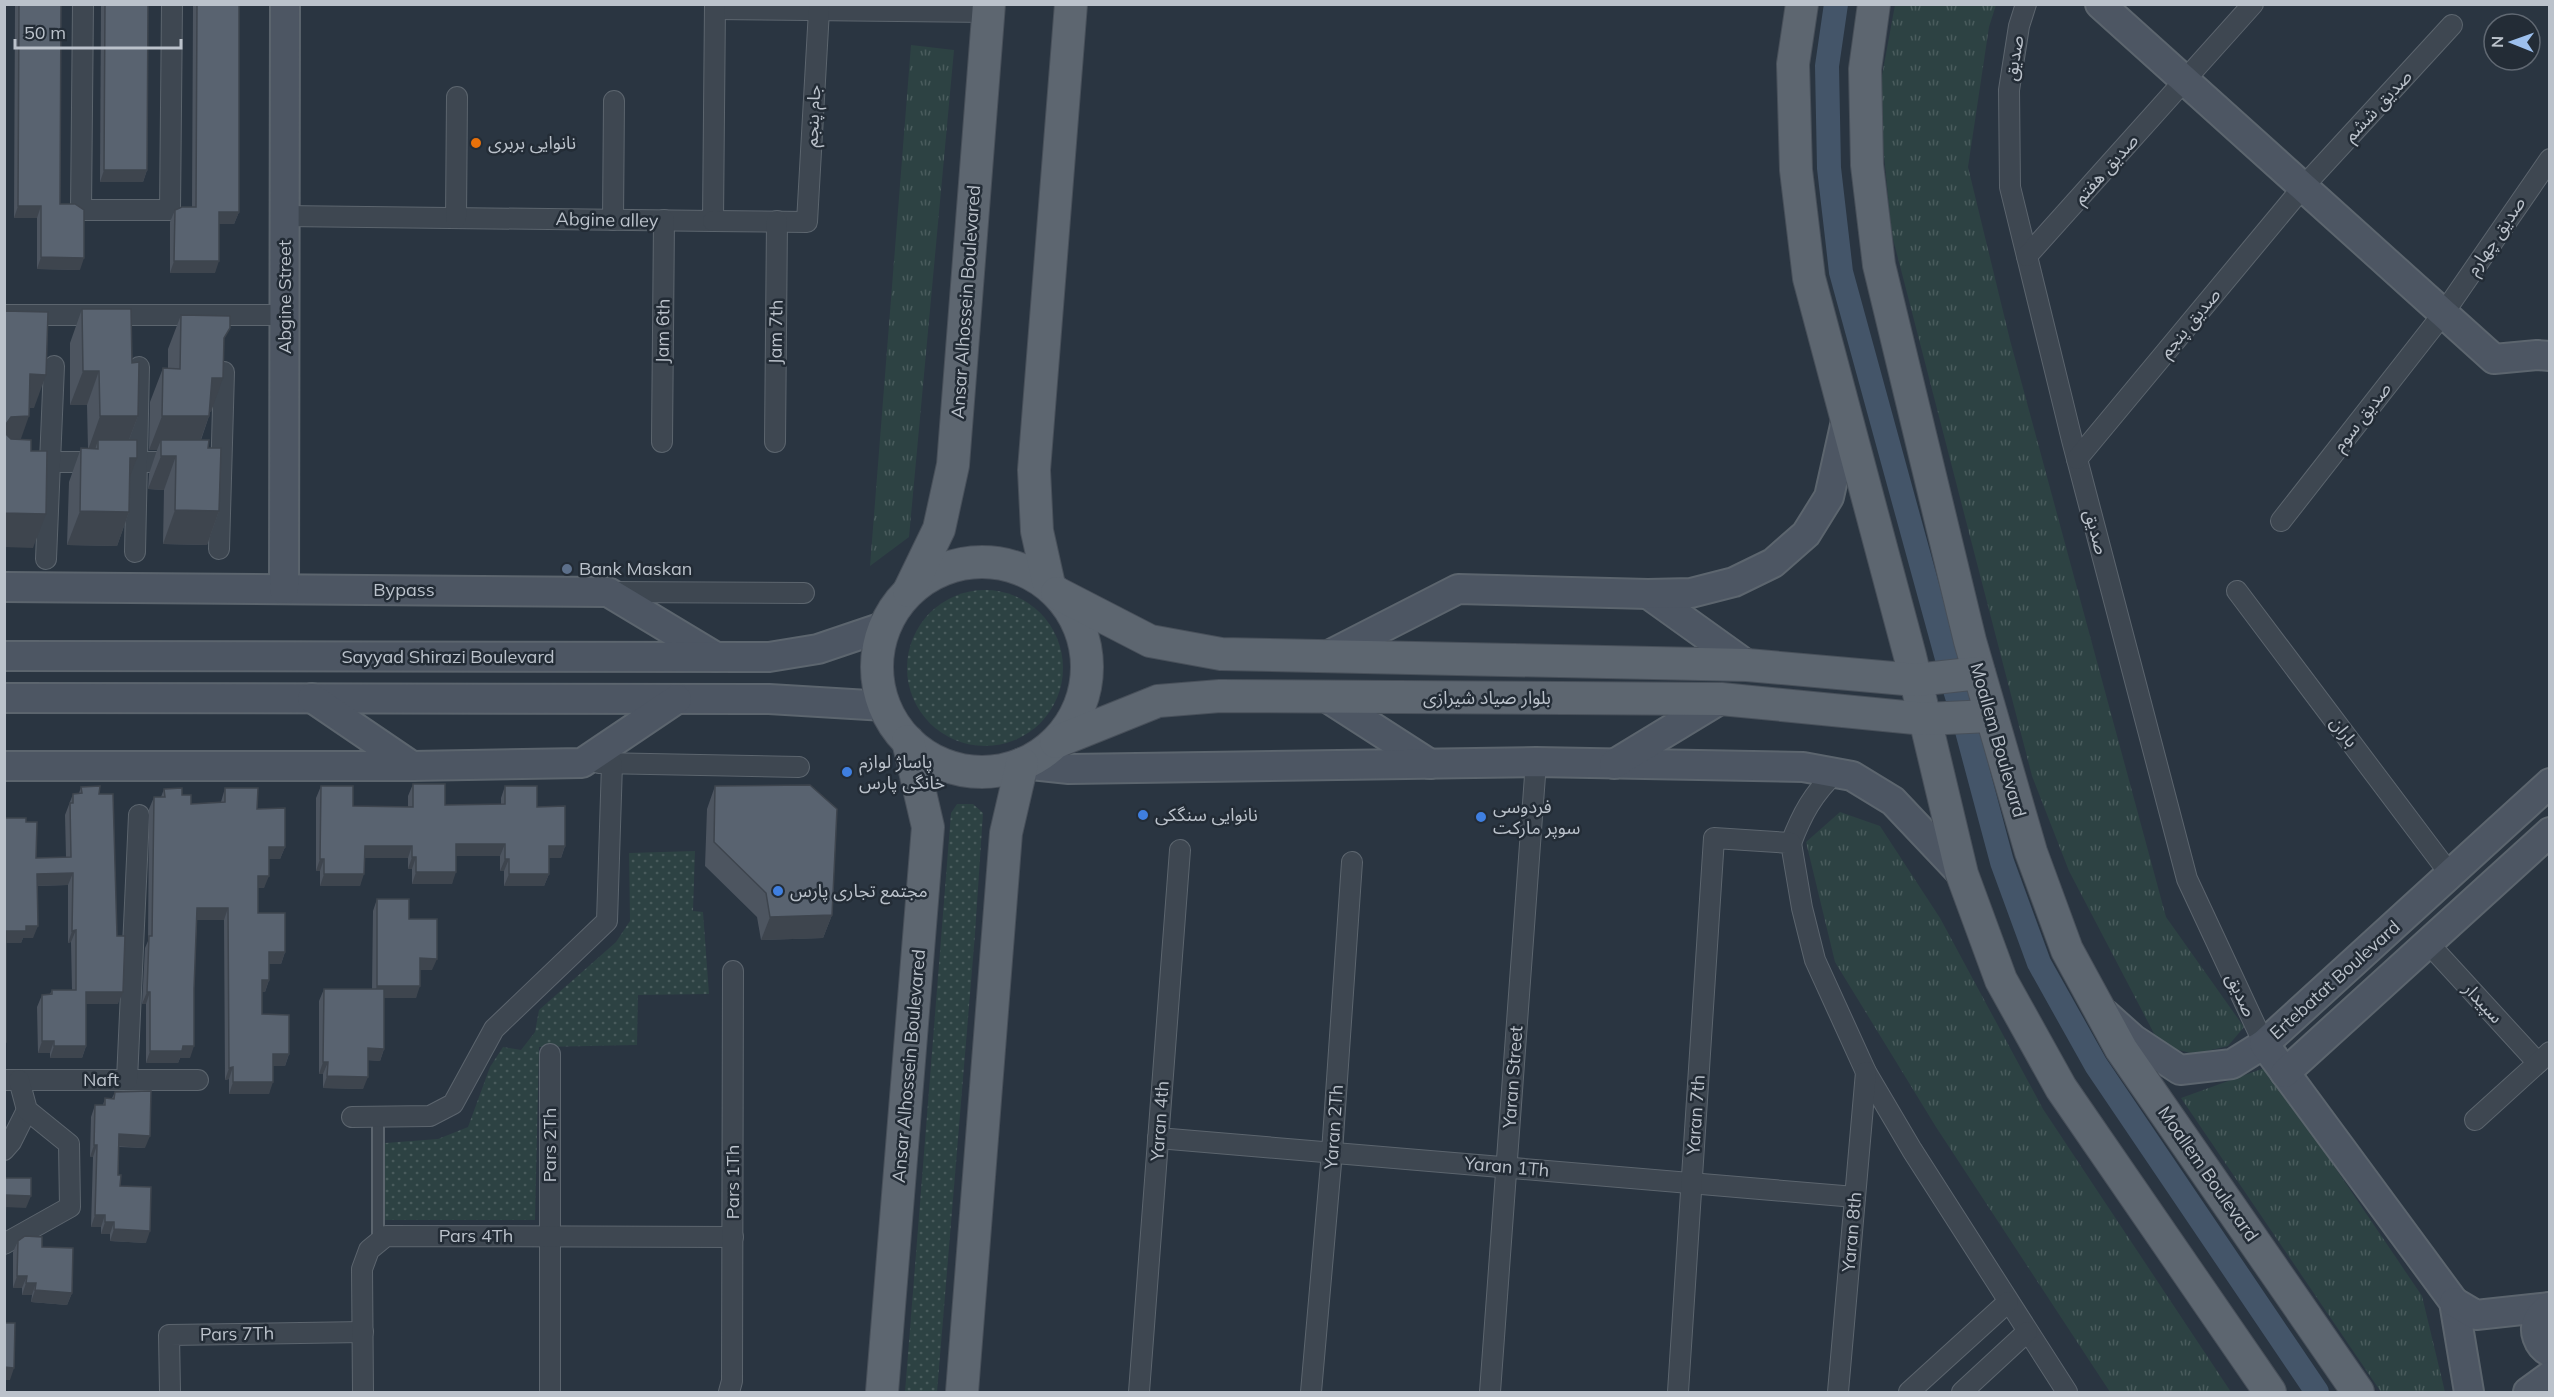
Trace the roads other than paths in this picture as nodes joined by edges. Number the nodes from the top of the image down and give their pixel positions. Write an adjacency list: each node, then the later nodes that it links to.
1 (83, 4): 2 (street)
2 (172, 4)
3 (285, 4): 19 (main road, Abgine Street)
4 (1071, 4): 46 (main road)
5 (1802, 4): 34 (main road)
6 (1874, 4): 59 (main road, Moallem Boulevard)
7 (2026, 4): 26 (street, صدیق)
8 (2100, 4): 14 (main road)
9 (2253, 4): 14 (street, صدیق هفتم)
10 (715, 7): 12 (street); 23 (street)
11 (989, 8): 12 (street); 51 (main road, Ansar Alhossein Boulevared)
12 (819, 10): 25 (street, جام پنجم)
13 (2452, 25): 18 (street, صدیق ششم)
14 (2186, 81): 18 (main road); 26 (street, صدیق هفتم)
15 (457, 97): 20 (street)
16 (614, 101): 21 (street)
17 (2550, 159): 27 (street, صدیق چهارم)
18 (2303, 187): 27 (main road); 37 (street, صدیق پنجم)
19 (285, 216): 20 (street, Abgine alley); 29 (main road, Abgine Street)
20 (456, 218): 21 (street, Abgine alley)
21 (613, 220): 22 (street, Abgine alley)
22 (664, 220): 23 (street, Abgine alley); 35 (street, Jam 6th)
23 (713, 221): 24 (street, Abgine alley)
24 (777, 221): 25 (street, Abgine alley); 36 (street, Jam 7th)
25 (807, 222)
26 (2026, 256): 37 (street, صدیق)
27 (2443, 314): 30 (main road); 42 (street, صدیق سوم)
28 (4, 315): 29 (street)
29 (285, 315): 48 (main road, Abgine Street)
30 (2550, 356)
31 (54, 366): 39 (street)
32 (139, 367): 40 (street)
33 (224, 372): 41 (street)
34 (1846, 422): 53 (main road); 60 (main road)
35 (662, 442)
36 (775, 442)
37 (2077, 459): 92 (street, صدیق)
38 (4, 462): 39 (street)
39 (48, 462): 40 (street); 45 (street)
40 (136, 462): 41 (street); 44 (street)
41 (221, 462): 43 (street)
42 (2281, 521)
43 (219, 549)
44 (135, 552)
45 (45, 559)
46 (1053, 589): 51 (main road); 56 (main road, بلوار صیاد شیرازی); 70 (main road)
47 (10, 590): 48 (main road, Bypass)
48 (284, 590): 50 (main road, Bypass)
49 (2237, 591): 88 (street, باران)
50 (608, 592): 52 (street, Bypass); 57 (main road)
51 (909, 592): 54 (main road)
52 (804, 593)
53 (1648, 594): 56 (main road); 58 (main road)
54 (886, 626): 57 (main road, Sayyad Shirazi Boulevard); 66 (main road)
55 (4, 656): 57 (main road, Sayyad Shirazi Boulevard)
56 (1327, 656): 58 (main road, بلوار صیاد شیرازی)
57 (717, 657)
58 (1747, 665): 60 (main road, بلوار صیاد شیرازی)
59 (1979, 673): 60 (main road, بلوار صیاد شیرازی); 67 (main road, Moallem Boulevard)
60 (1916, 680): 68 (main road)
61 (1326, 697): 65 (main road, بلوار صیاد شیرازی); 70 (main road, بلوار صیاد شیرازی); 75 (main road)
62 (4, 698): 63 (main road)
63 (312, 698): 64 (main road); 78 (main road)
64 (677, 699): 66 (main road); 72 (main road)
65 (1721, 699): 68 (main road, بلوار صیاد شیرازی); 76 (main road)
66 (885, 706): 69 (main road)
67 (1990, 716): 68 (main road, بلوار صیاد شیرازی); 91 (main road, Moallem Boulevard)
68 (1925, 719): 87 (main road)
69 (908, 741): 74 (main road); 125 (main road, Ansar Alhossein Boulevared)
70 (1056, 742): 74 (main road)
71 (1536, 762): 75 (main road); 76 (main road); 107 (street, Yaran Street)
72 (582, 763): 73 (street); 78 (main road)
73 (612, 764): 79 (street); 102 (street)
74 (1022, 764): 75 (main road); 126 (main road)
75 (1430, 764)
76 (1614, 764): 80 (main road)
77 (4, 766): 78 (main road)
78 (412, 766)
79 (799, 767)
80 (1835, 773): 84 (street); 87 (main road)
81 (2550, 783): 88 (main road, Ertebatat Boulevard)
82 (139, 815): 98 (street)
83 (2550, 832): 89 (main road, Ertebatat Boulevard)
84 (1791, 843): 95 (street); 108 (street, Yaran 7th)
85 (1180, 850): 104 (street, Yaran 4th)
86 (1352, 862): 106 (street, Yaran 2Th)
87 (1962, 874): 135 (main road)
88 (2450, 874): 92 (main road, Ertebatat Boulevard)
89 (2428, 943): 94 (street, سپیدار); 96 (main road, Ertebatat Boulevard)
90 (733, 971): 111 (street, Pars 1Th)
91 (2097, 1006): 92 (main road, Ertebatat Boulevard); 136 (main road, Moallem Boulevard)
92 (2264, 1044): 96 (main road)
93 (550, 1054): 110 (street, Pars 2Th)
94 (2544, 1058): 103 (street, سپیدار)
95 (1866, 1071): 109 (street, Yaran 8th); 114 (street)
96 (2285, 1073): 115 (main road)
97 (12, 1080): 98 (street, Naft); 100 (street)
98 (127, 1080): 99 (street, Naft)
99 (198, 1080)
100 (27, 1110): 105 (street); 113 (street)
101 (352, 1117): 102 (street)
102 (378, 1117): 112 (lane)
103 (2475, 1120)
104 (1158, 1138): 106 (street, Yaran 1Th); 127 (street, Yaran 4th)
105 (4, 1150)
106 (1332, 1152): 107 (street, Yaran 1Th); 128 (street, Yaran 2Th)
107 (1506, 1167): 108 (street, Yaran 1Th); 129 (street, Yaran Street)
108 (1691, 1183): 109 (street, Yaran 1Th); 130 (street, Yaran 7th)
109 (1855, 1197): 131 (street, Yaran 8th)
110 (550, 1236): 111 (street, Pars 4Th); 112 (street, Pars 4Th); 123 (street, Pars 2Th)
111 (733, 1237): 124 (street, Pars 1Th)
112 (378, 1242): 117 (street)
113 (4, 1244)
114 (2008, 1302): 118 (street); 132 (street)
115 (2454, 1302): 116 (main road); 137 (main road)
116 (2550, 1307): 119 (main road)
117 (363, 1332): 121 (street, Pars 7Th); 122 (street)
118 (2027, 1332): 133 (street); 134 (street)
119 (2550, 1352)
120 (2550, 1376): 138 (main road)
121 (170, 1392)
122 (363, 1392)
123 (550, 1392)
124 (729, 1392)
125 (882, 1392)
126 (962, 1392)
127 (1138, 1392)
128 (1311, 1392)
129 (1490, 1392)
130 (1678, 1392)
131 (1838, 1392)
132 (1909, 1392)
133 (1962, 1392)
134 (2067, 1392)
135 (2270, 1392)
136 (2358, 1392)
137 (2469, 1392)
138 (2528, 1392)

